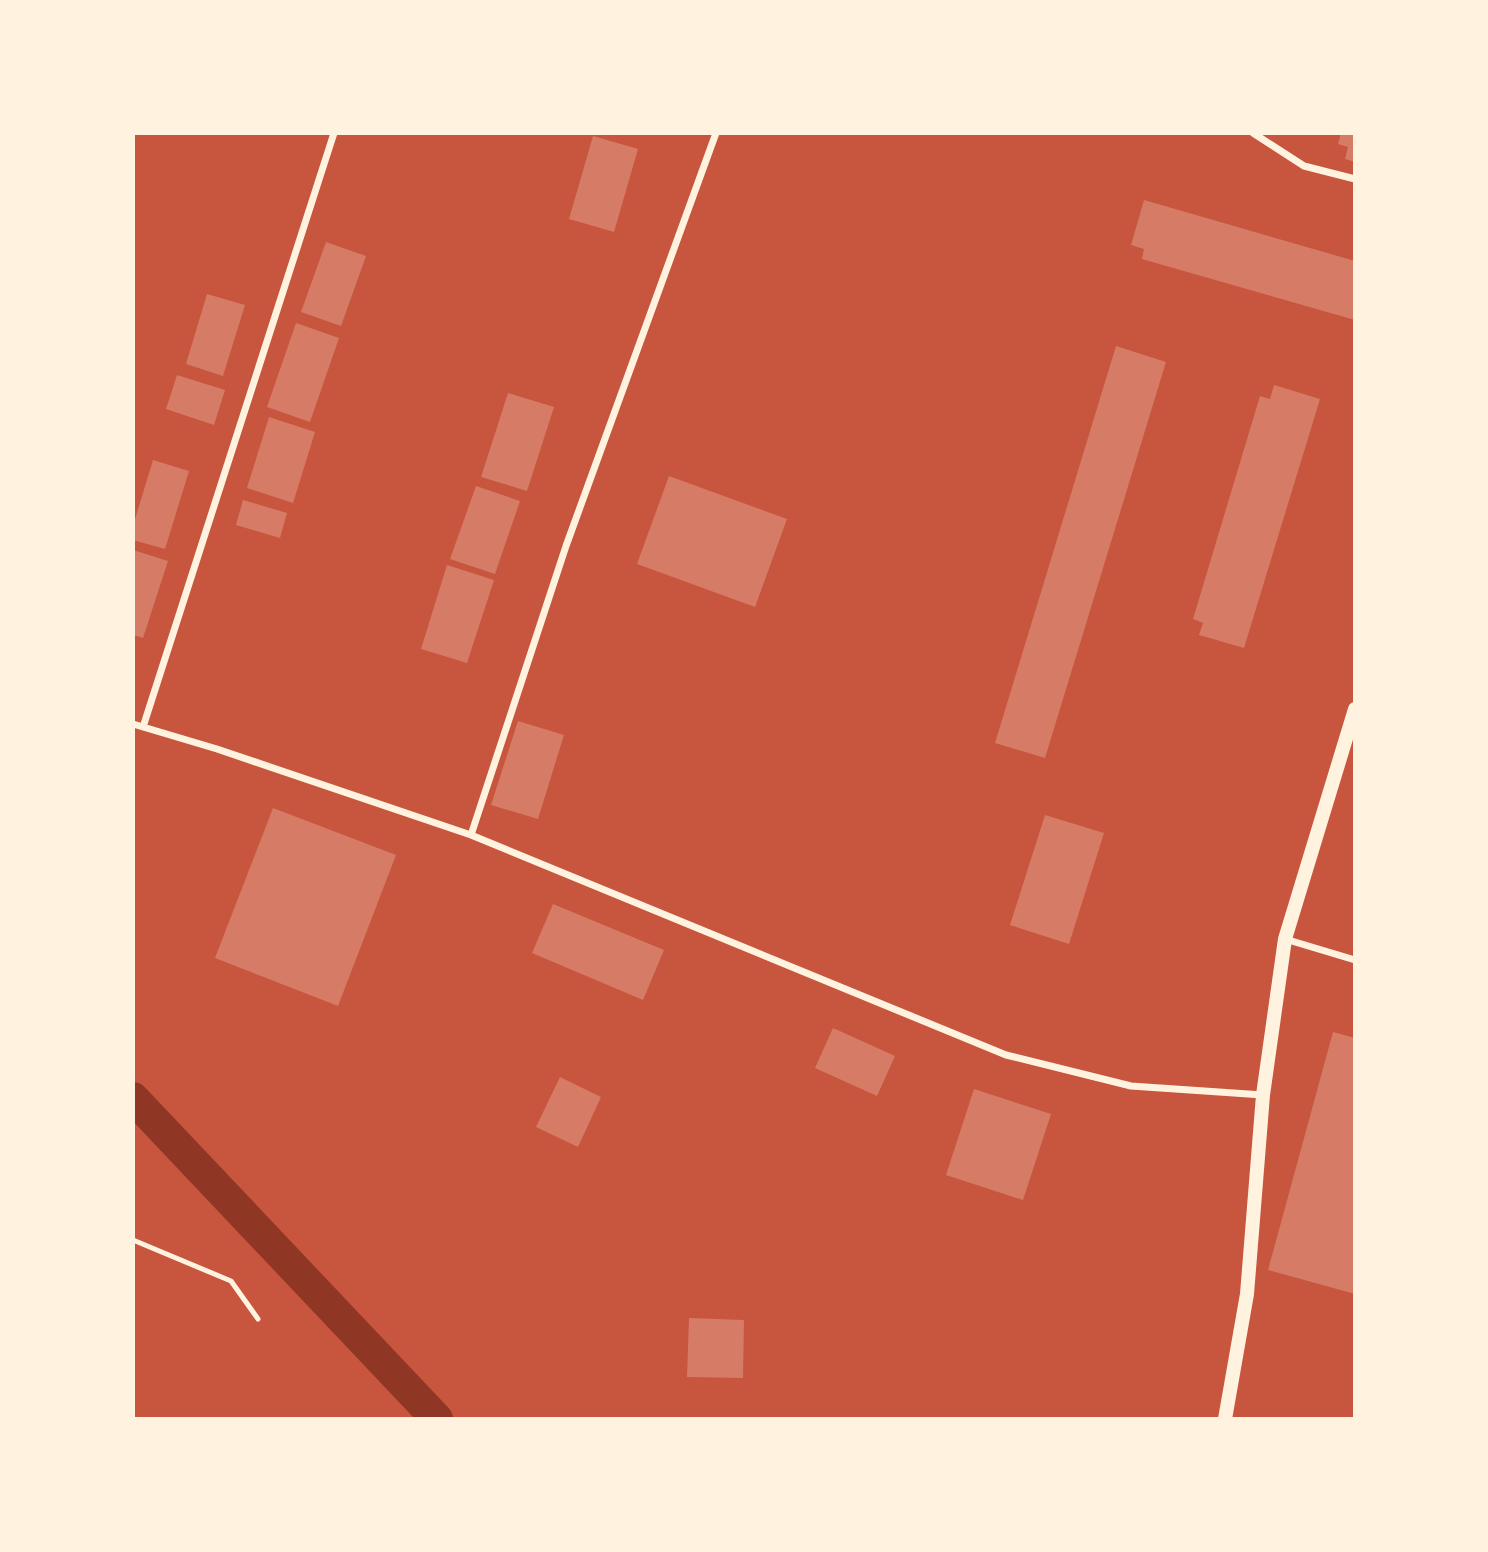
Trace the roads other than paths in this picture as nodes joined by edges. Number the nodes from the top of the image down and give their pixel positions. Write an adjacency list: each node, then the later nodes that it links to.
1 (334, 133): 9 (street)
2 (716, 133): 10 (street)
3 (1253, 133): 5 (street)
4 (1267, 133): 5 (lane)
5 (1265, 142): 6 (street)
6 (1355, 179)
7 (1355, 709): 11 (main road)
8 (133, 724): 9 (street)
9 (143, 727): 10 (street)
10 (471, 835): 13 (street)
11 (1285, 939): 12 (street); 13 (main road)
12 (1355, 960)
13 (1263, 1095): 16 (main road)
14 (133, 1240): 15 (lane)
15 (258, 1319)
16 (1225, 1419)

